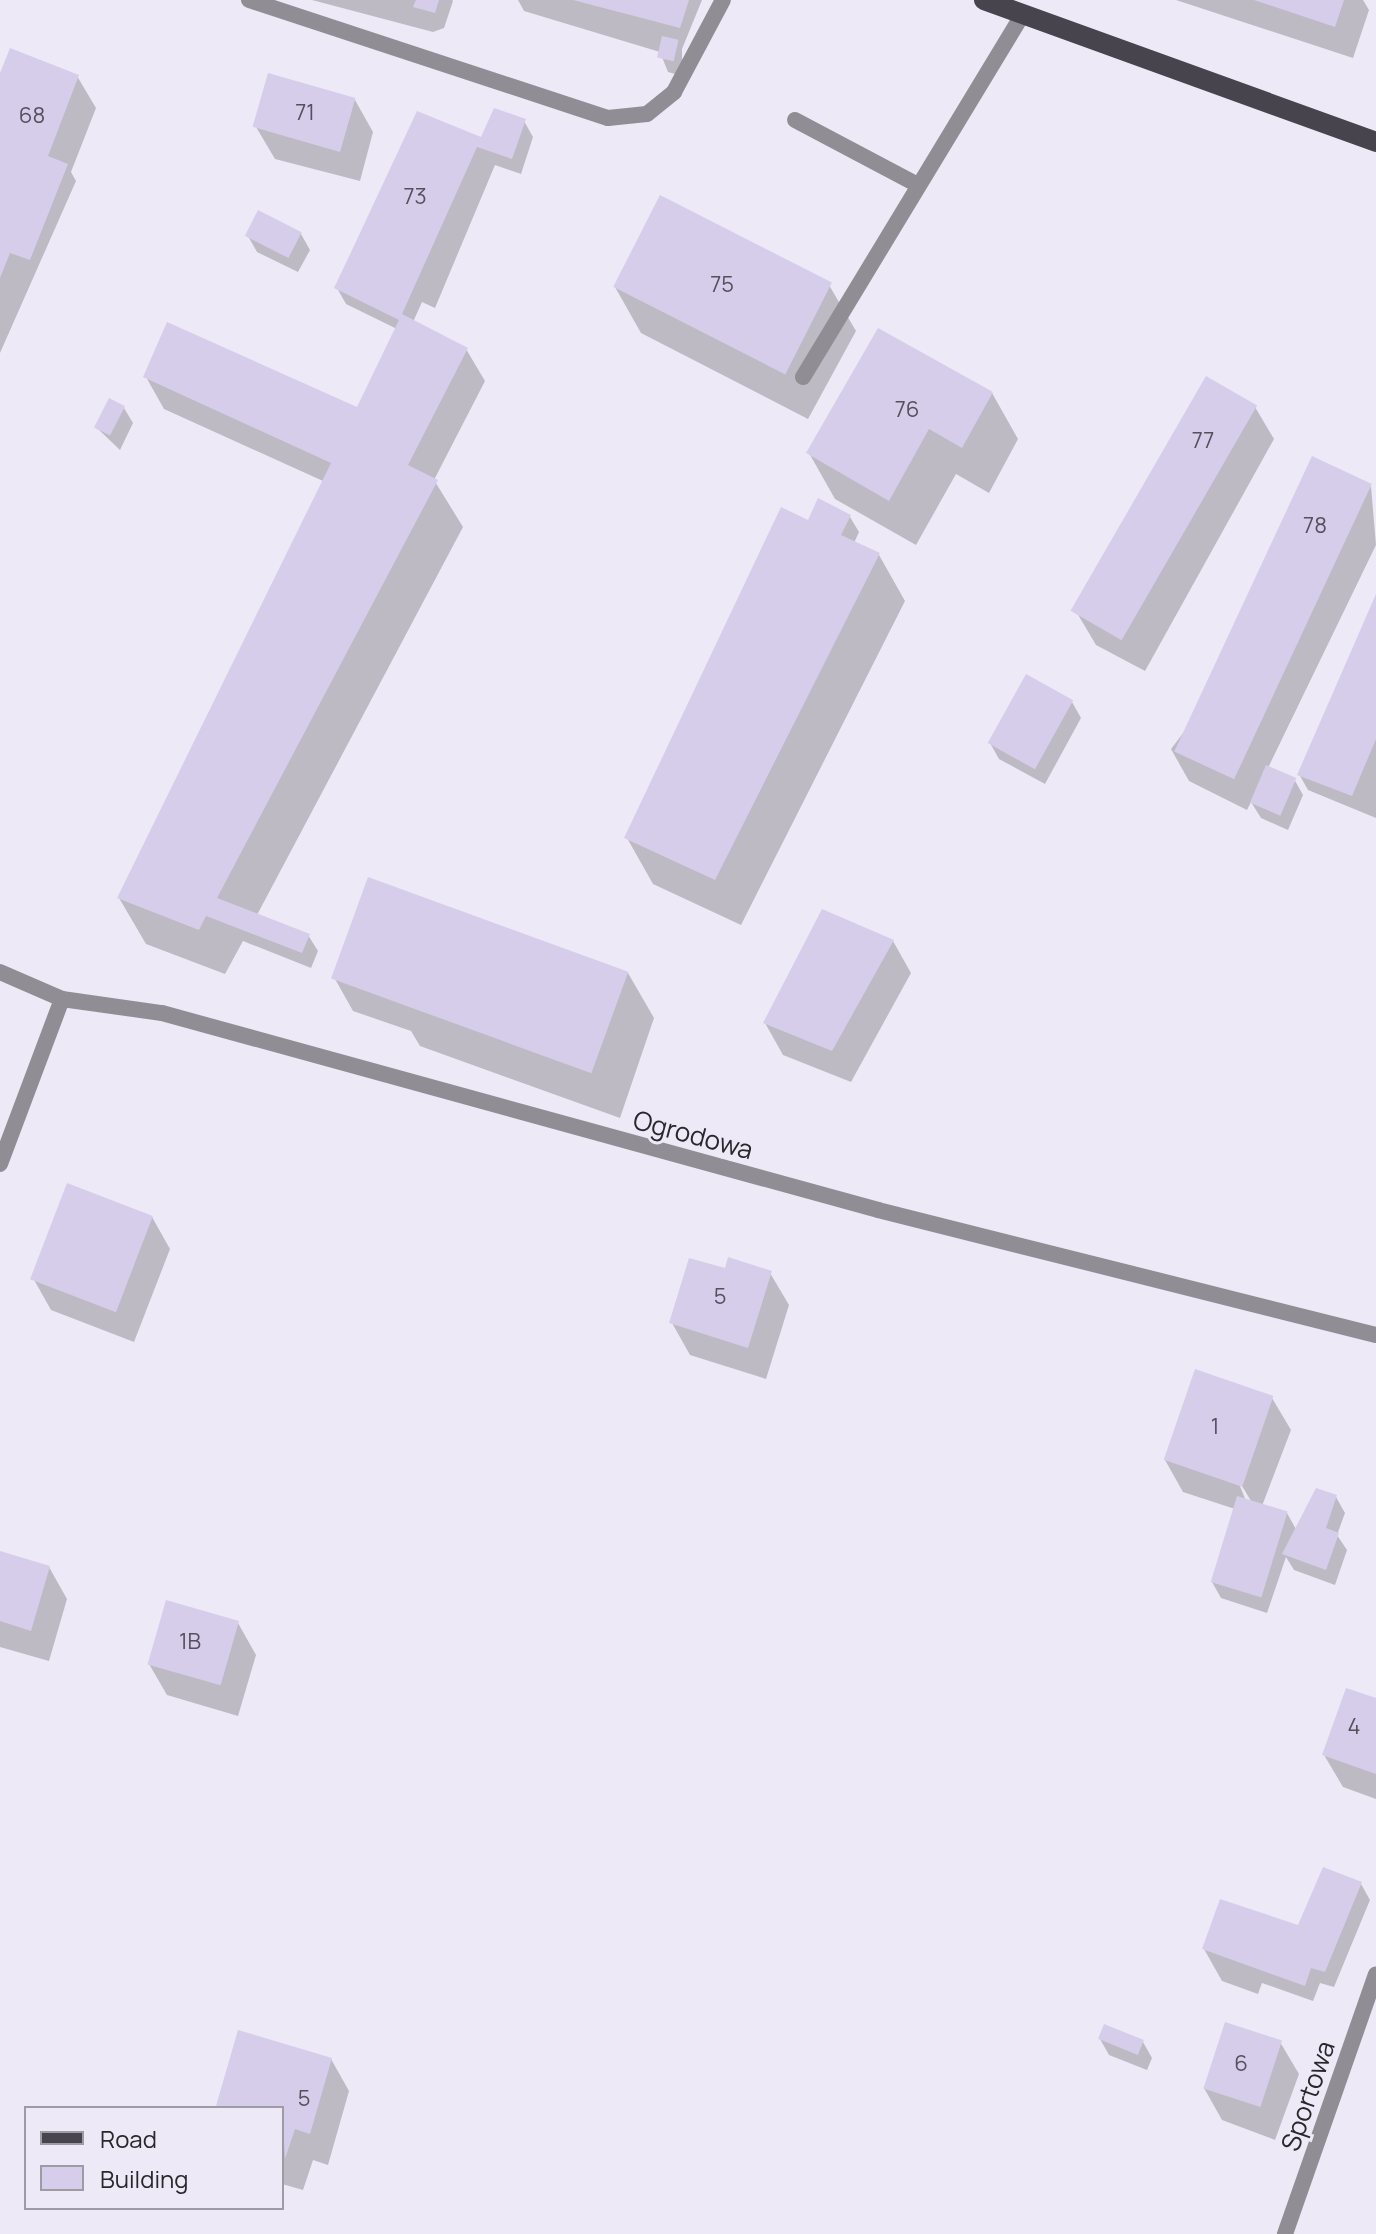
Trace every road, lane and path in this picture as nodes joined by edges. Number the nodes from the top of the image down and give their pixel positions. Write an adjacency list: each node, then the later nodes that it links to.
1 (249, 0): 2 (street)
2 (723, 0)
3 (984, 0): 4 (main road)
4 (1023, 14): 6 (main road); 7 (street)
5 (795, 120): 7 (street)
6 (1376, 142)
7 (918, 185): 8 (street)
8 (803, 377)
9 (0, 972): 10 (street, Ogrodowa)
10 (62, 999): 11 (street); 12 (street, Ogrodowa)
11 (0, 1164)
12 (1376, 1335)
13 (1376, 1974): 14 (street, Sportowa)
14 (1285, 2234)

